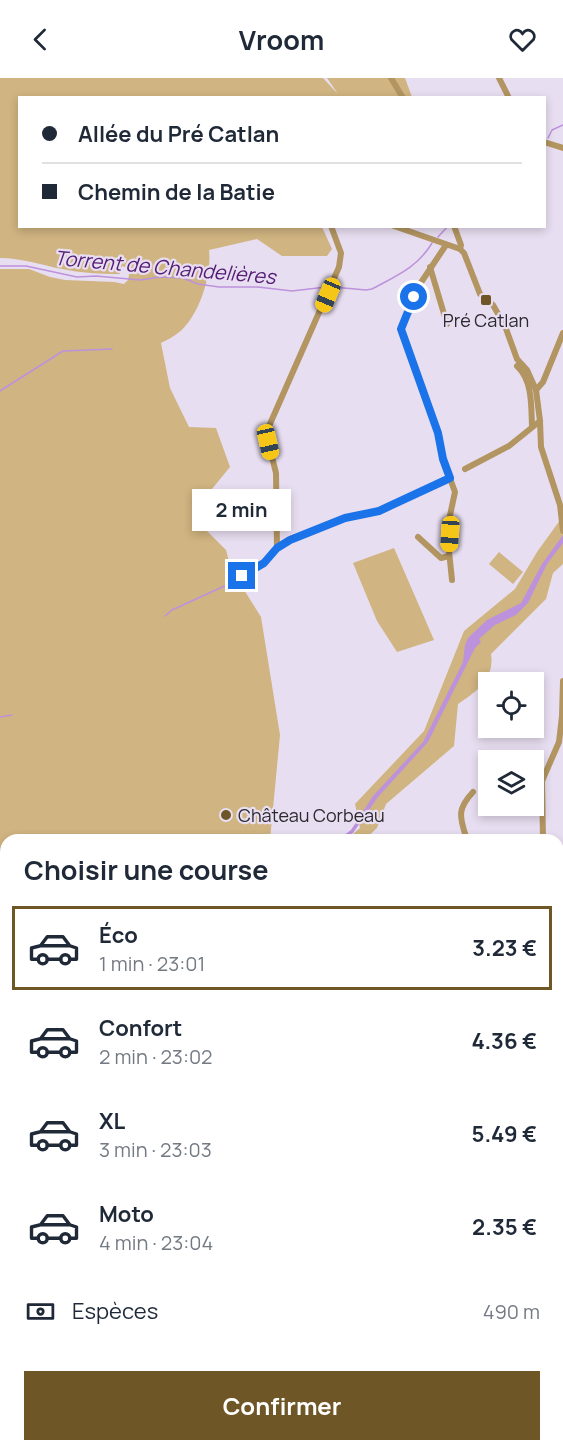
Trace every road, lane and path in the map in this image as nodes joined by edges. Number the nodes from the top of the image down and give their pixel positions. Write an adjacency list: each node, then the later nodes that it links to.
1 (391, 78): 3 (street)
2 (499, 78): 4 (street)
3 (401, 96)
4 (508, 96)
5 (546, 143): 6 (street)
6 (563, 148)
7 (332, 228): 24 (street)
8 (399, 228): 10 (street)
9 (455, 228): 11 (street)
10 (446, 245): 11 (street); 12 (street)
11 (460, 249): 17 (street)
12 (430, 267): 13 (street); 21 (street)
13 (447, 324)
14 (563, 333): 15 (street)
15 (561, 343): 17 (street)
16 (517, 366): 19 (street)
17 (536, 390): 18 (street)
18 (540, 420): 19 (street); 22 (street)
19 (532, 426): 20 (street)
20 (465, 469)
21 (450, 478): 24 (street); 25 (street)
22 (563, 531)
23 (418, 537): 25 (street)
24 (277, 548): 26 (street)
25 (449, 556): 27 (street)
26 (242, 576)
27 (452, 580)
28 (563, 681): 31 (street)
29 (473, 792): 30 (street)
30 (466, 834)
31 (543, 834)

